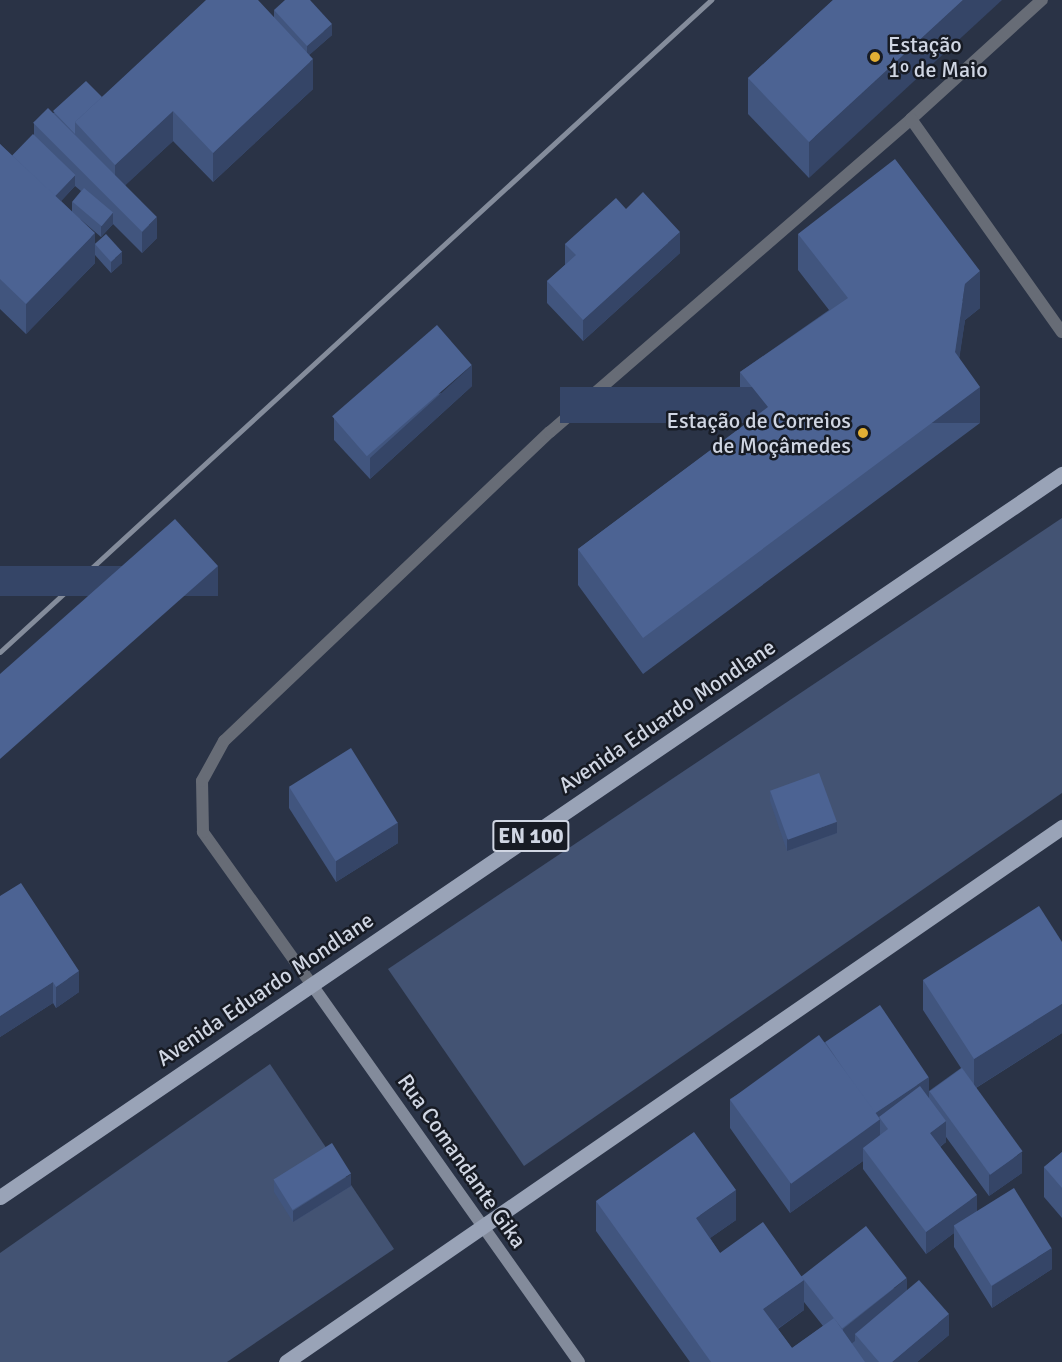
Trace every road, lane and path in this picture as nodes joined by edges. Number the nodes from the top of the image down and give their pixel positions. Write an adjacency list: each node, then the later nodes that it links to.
1 (1042, 0): 2 (street)
2 (911, 119): 3 (street); 6 (street)
3 (1062, 332)
4 (1062, 474): 6 (main road, Avenida Eduardo Mondlane / EN 100)
5 (1062, 827): 8 (main road)
6 (312, 985): 7 (main road, Avenida Eduardo Mondlane / EN 100); 8 (street, Rua Comandante Gika)
7 (0, 1197)
8 (483, 1227): 9 (main road); 10 (street, Rua Comandante Gika)
9 (286, 1362)
10 (579, 1362)

